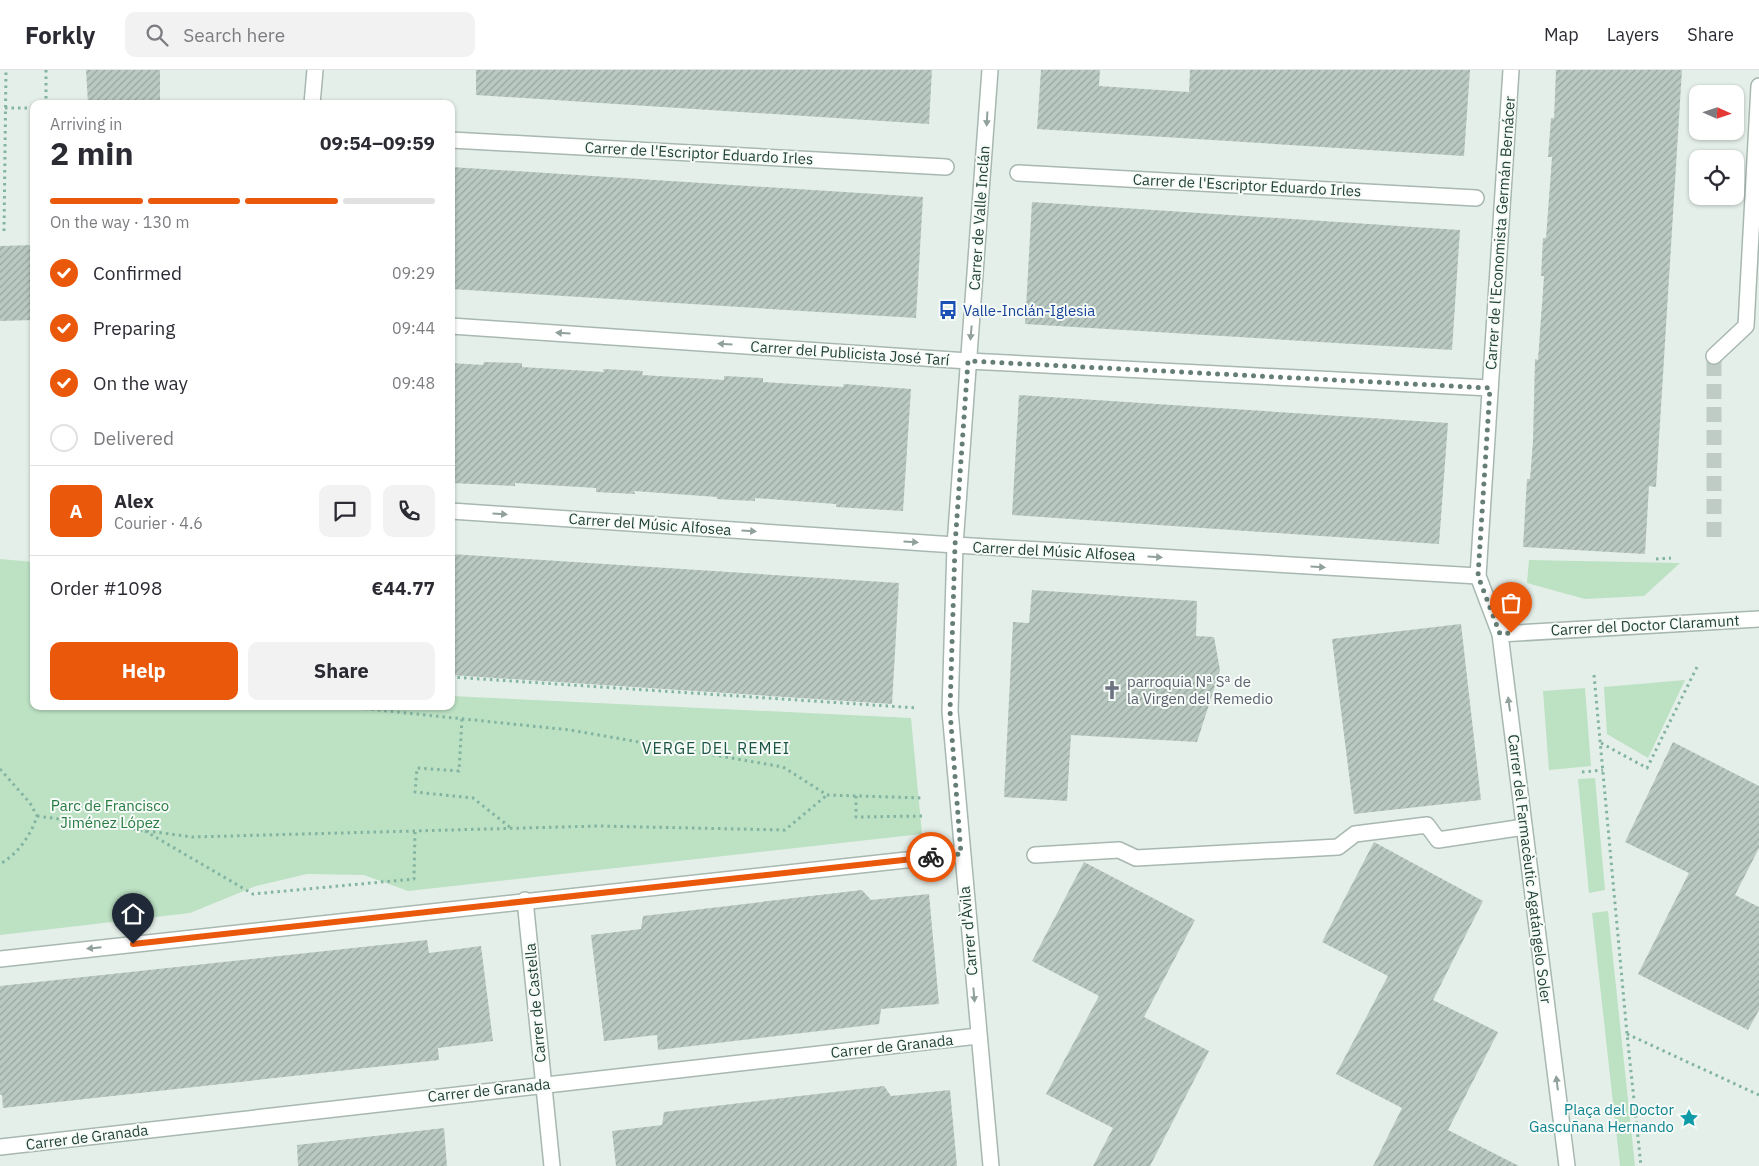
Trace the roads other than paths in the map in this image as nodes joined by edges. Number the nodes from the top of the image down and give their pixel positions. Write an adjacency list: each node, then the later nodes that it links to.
1 (315, 70): 5 (street)
2 (990, 70): 12 (street, Carrer de Valle Inclán, one-way to 12)
3 (1511, 70): 13 (street, Carrer de l'Economista Germán Bernácer)
4 (1759, 86): 11 (street)
5 (312, 100)
6 (455, 140): 7 (street, Carrer de l'Escriptor Eduardo Irles)
7 (946, 167)
8 (1018, 173): 9 (street, Carrer de l'Escriptor Eduardo Irles)
9 (1476, 198)
10 (455, 326): 12 (street, Carrer del Publicista José Tarí, one-way to 10)
11 (1714, 356)
12 (968, 361): 13 (street, Carrer del Publicista José Tarí); 15 (street, Carrer de Valle Inclán)
13 (1490, 388): 16 (street, Carrer de l'Economista Germán Bernácer)
14 (455, 511): 15 (street, Carrer del Músic Alfosea, one-way to 15)
15 (955, 545): 16 (street, Carrer del Músic Alfosea, one-way to 16); 20 (street, Carrer d'Àvila)
16 (1478, 576): 18 (street, Carrer del Farmacèutic Agatángelo Soler)
17 (1759, 619): 18 (street, Carrer del Doctor Claramunt)
18 (1500, 634): 19 (street, Carrer del Farmacèutic Agatángelo Soler, one-way to 18)
19 (1524, 827): 21 (street); 29 (street, Carrer del Farmacèutic Agatángelo Soler, one-way to 19)
20 (961, 854): 22 (street); 24 (street, Carrer d'Àvila, one-way to 24)
21 (1034, 854)
22 (525, 900): 23 (street, one-way to 23); 25 (street, Carrer de Castella)
23 (0, 958)
24 (978, 1036): 25 (street, Carrer de Granada); 28 (street, Carrer d'Àvila)
25 (543, 1084): 26 (street, Carrer de Granada); 27 (street, Carrer de Castella)
26 (0, 1147)
27 (552, 1166)
28 (991, 1166)
29 (1567, 1166)

